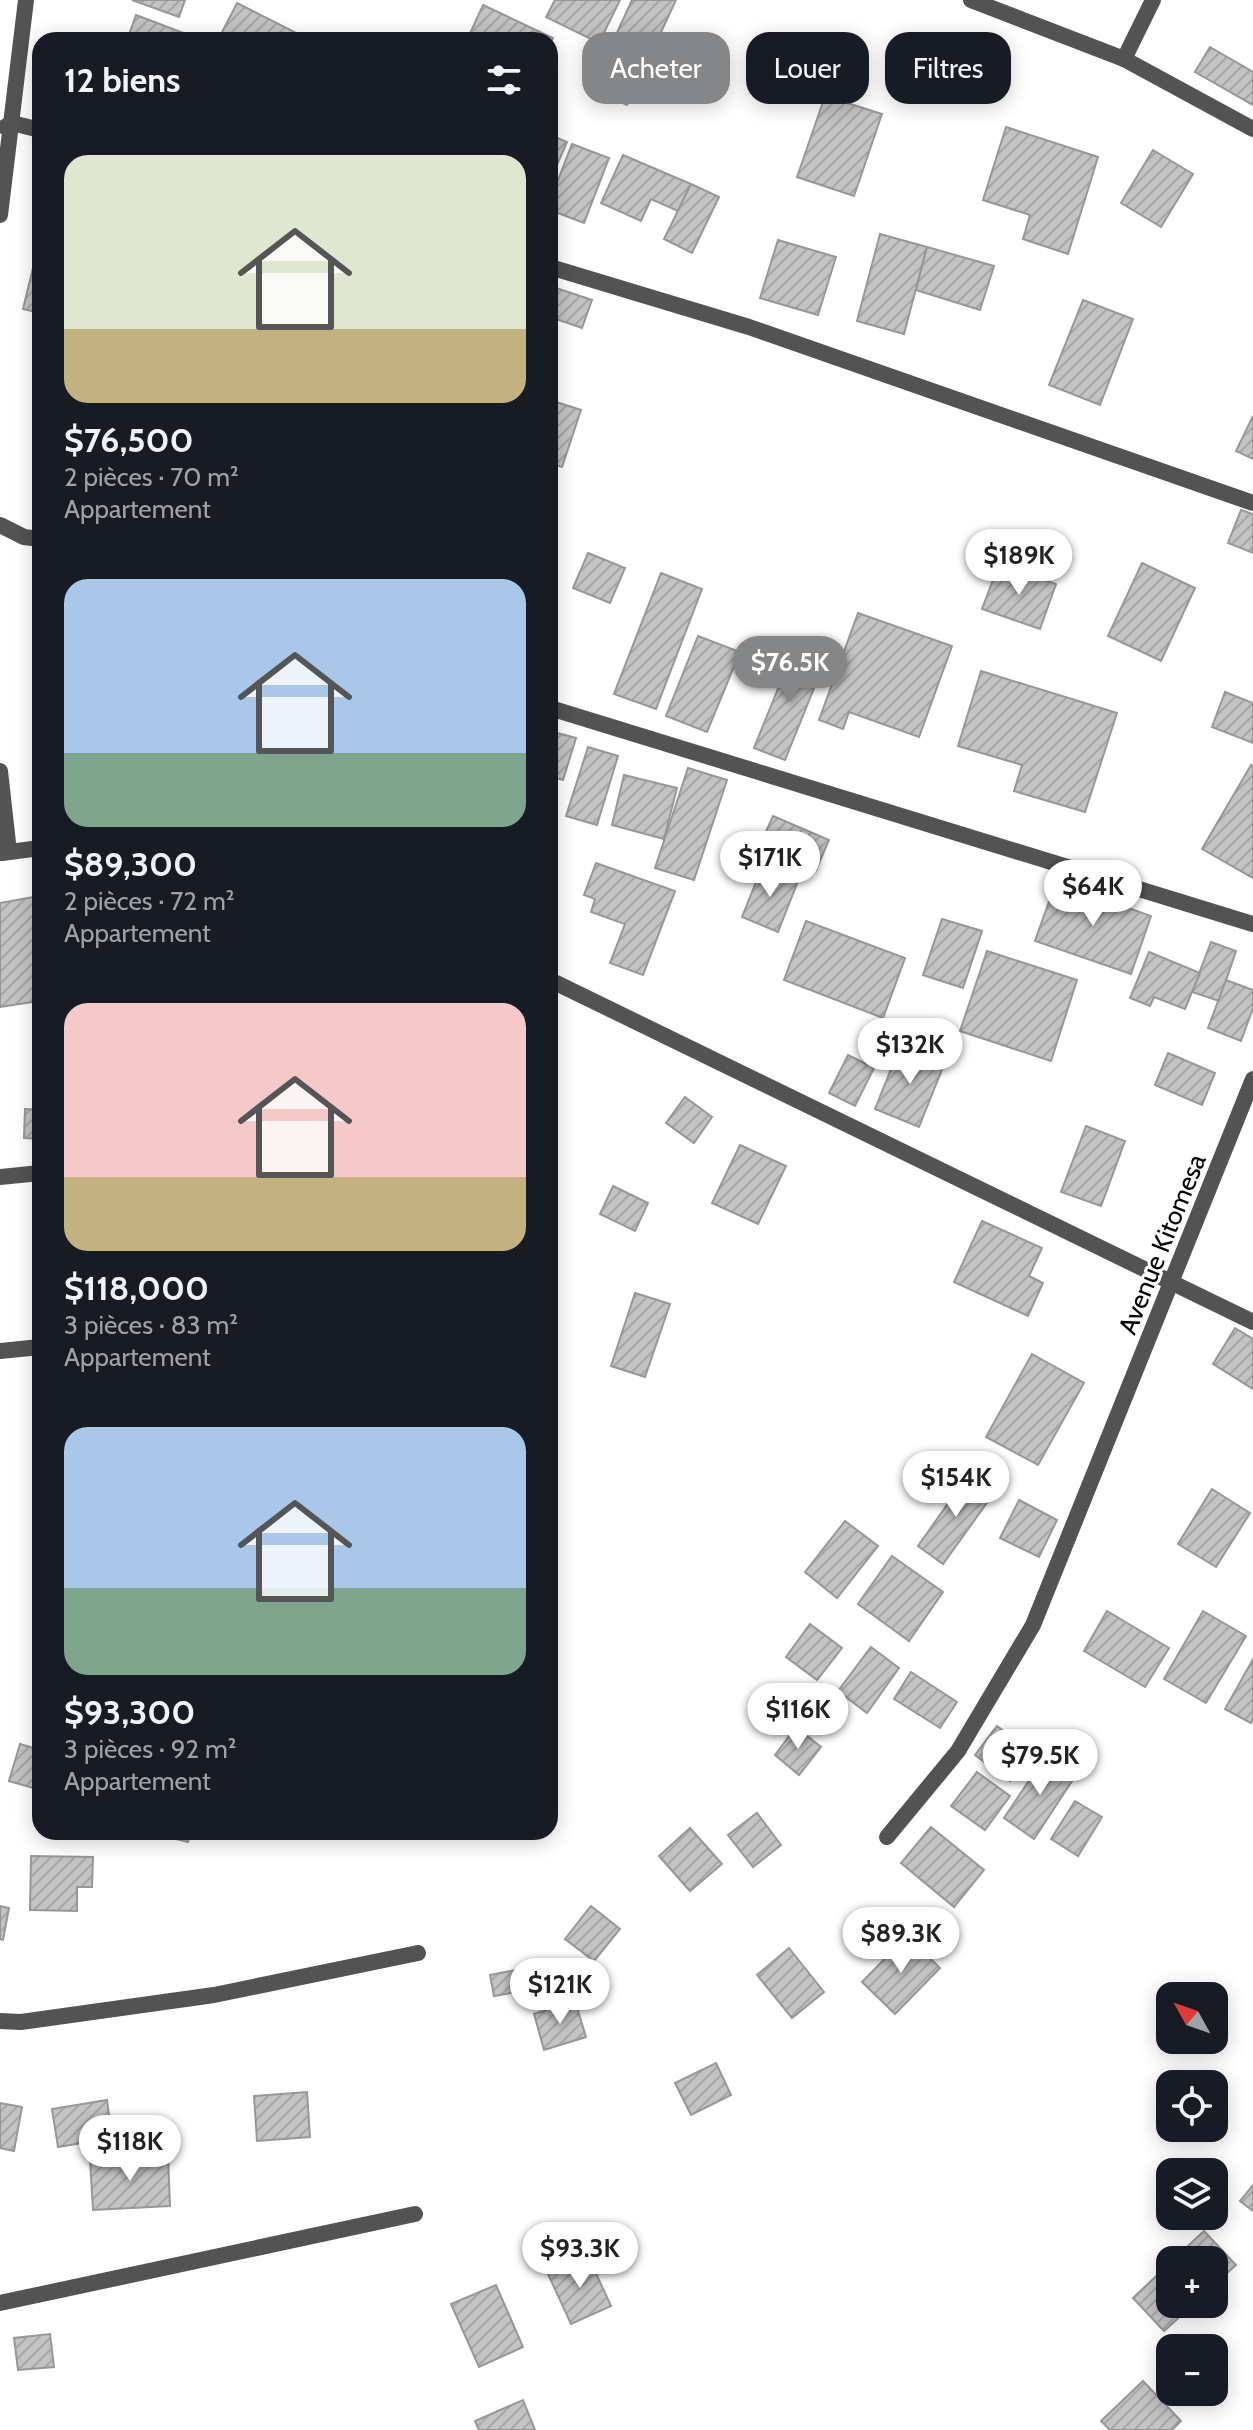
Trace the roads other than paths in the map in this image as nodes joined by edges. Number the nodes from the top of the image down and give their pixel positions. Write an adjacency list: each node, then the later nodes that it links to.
1 (26, 0): 5 (street)
2 (971, 0): 4 (street)
3 (1153, 0): 4 (street)
4 (1124, 59): 7 (street)
5 (6, 127): 6 (street); 8 (street)
6 (32, 129)
7 (1253, 129)
8 (0, 215)
9 (558, 269): 10 (street)
10 (1253, 503)
11 (0, 525): 12 (street)
12 (32, 538)
13 (558, 710): 17 (street)
14 (0, 771): 16 (street)
15 (32, 849): 16 (street)
16 (5, 852)
17 (1253, 924)
18 (558, 984): 22 (street)
19 (1253, 1079): 22 (street, Avenue Kitomesa)
20 (32, 1174): 21 (street)
21 (0, 1177)
22 (1174, 1282): 23 (street); 26 (street, Avenue Kitomesa)
23 (1253, 1322)
24 (32, 1348): 25 (street)
25 (0, 1351)
26 (887, 1837)
27 (418, 1953): 28 (street)
28 (0, 2021)
29 (415, 2214): 30 (street)
30 (0, 2303)

